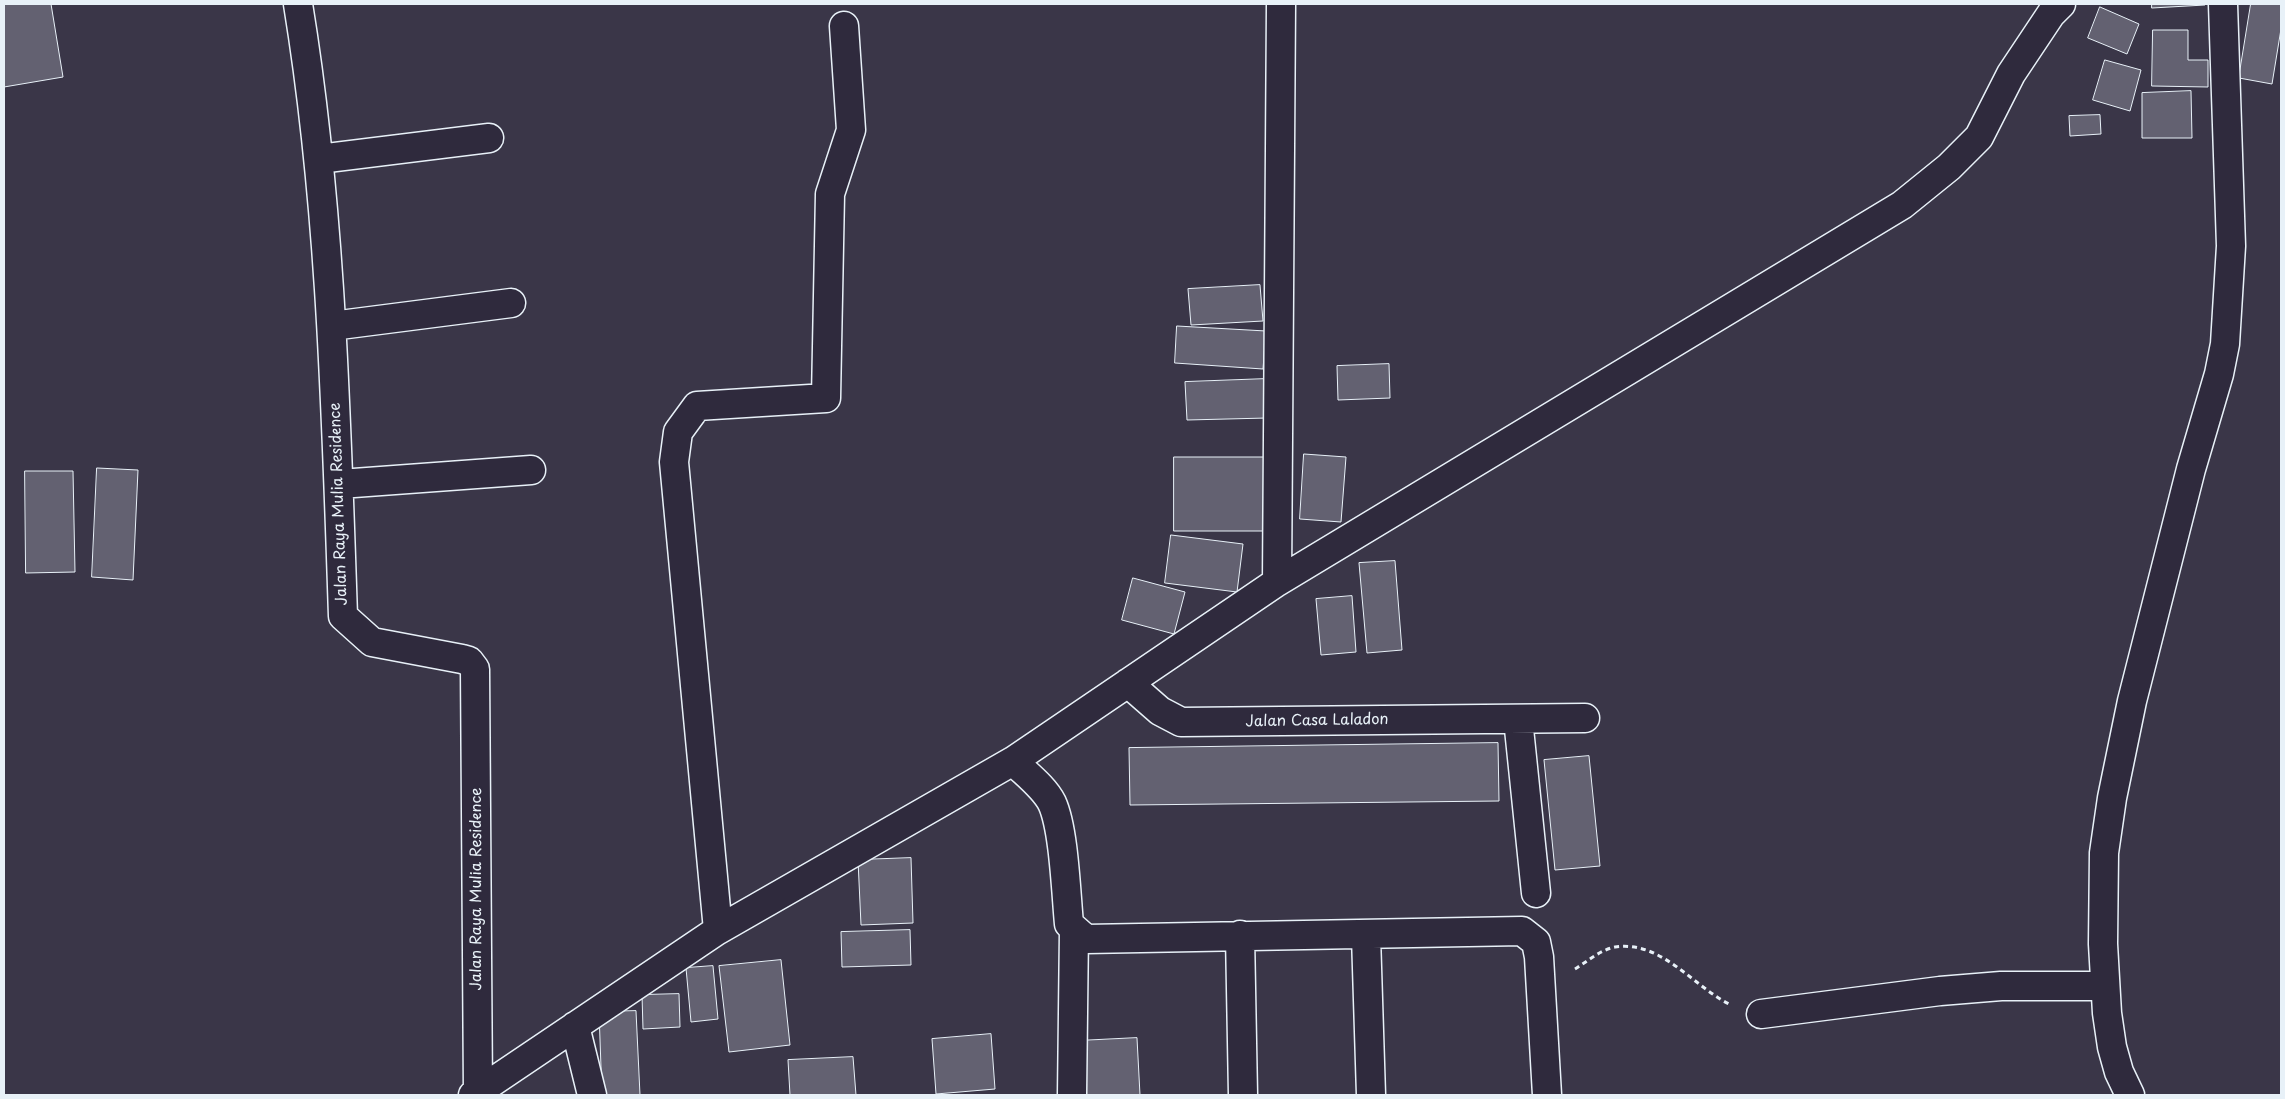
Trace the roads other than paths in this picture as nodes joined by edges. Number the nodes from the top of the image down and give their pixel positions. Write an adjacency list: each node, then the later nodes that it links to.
1 (298, 4): 7 (street, Jalan Raya Mulia Residence)
2 (1280, 4): 12 (street)
3 (2061, 4): 12 (street)
4 (2223, 4): 22 (street)
5 (844, 26): 18 (street)
6 (489, 138): 7 (street)
7 (319, 159): 9 (street, Jalan Raya Mulia Residence)
8 (511, 303): 9 (street)
9 (332, 326): 11 (street, Jalan Raya Mulia Residence)
10 (531, 470): 11 (street)
11 (340, 484): 25 (street, Jalan Raya Mulia Residence)
12 (1277, 582): 13 (street)
13 (1128, 683): 15 (street, Jalan Casa Laladon); 16 (street)
14 (1585, 718): 15 (street, Jalan Casa Laladon)
15 (1518, 719): 17 (street)
16 (1013, 761): 18 (street); 19 (street)
17 (1536, 893)
18 (718, 930): 24 (street)
19 (1074, 930): 20 (street); 27 (street)
20 (1240, 935): 21 (street); 28 (street)
21 (1366, 936): 29 (street); 30 (street)
22 (2104, 986): 23 (street); 31 (street)
23 (1761, 1014)
24 (575, 1026): 25 (street); 26 (street)
25 (477, 1094)
26 (592, 1095)
27 (1072, 1095)
28 (1243, 1095)
29 (1371, 1095)
30 (1547, 1095)
31 (2130, 1095)

